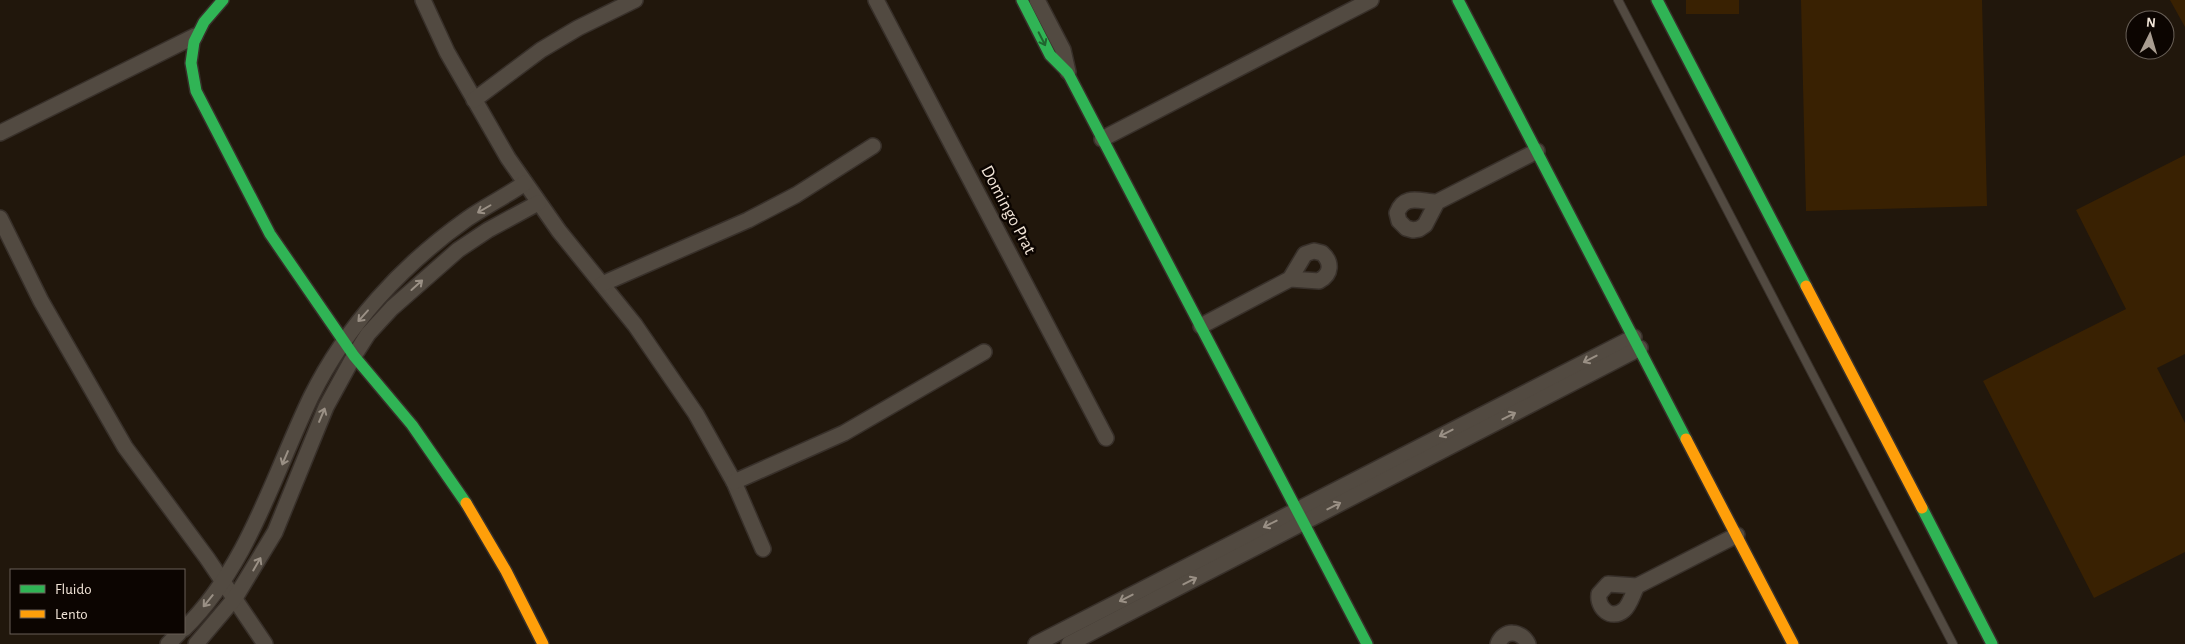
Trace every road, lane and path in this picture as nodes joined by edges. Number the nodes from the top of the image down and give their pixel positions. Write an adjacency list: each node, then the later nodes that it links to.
1 (222, 0): 11 (street)
2 (423, 0): 13 (street)
3 (635, 0): 13 (street)
4 (876, 0): 29 (street, Domingo Prat)
5 (1022, 0): 12 (street, one-way to 12)
6 (1037, 0): 12 (street)
7 (1371, 0): 15 (street)
8 (1458, 0): 17 (street)
9 (1618, 0): 50 (lane)
10 (1658, 0): 51 (street)
11 (195, 36): 14 (street); 25 (street)
12 (1068, 74): 15 (street)
13 (474, 100): 18 (street)
14 (0, 133)
15 (1102, 139): 24 (street)
16 (873, 146): 23 (street)
17 (1537, 151): 19 (street); 26 (street)
18 (525, 183): 20 (street); 25 (street, one-way to 25)
19 (1437, 202)
20 (538, 203): 23 (street); 28 (street, one-way to 20)
21 (0, 218): 34 (street)
22 (1290, 279): 24 (street)
23 (602, 284): 30 (street)
24 (1201, 326): 31 (street)
25 (344, 342): 28 (street); 34 (street, one-way to 34)
26 (1637, 342): 31 (street); 32 (street)
27 (984, 352): 30 (street)
28 (354, 356): 36 (street, one-way to 28); 43 (street)
29 (1106, 438)
30 (734, 482): 33 (street)
31 (1301, 516): 39 (street, one-way to 39); 45 (street, one-way to 31); 46 (street)
32 (1737, 535): 35 (street); 49 (street)
33 (763, 549)
34 (222, 580): 36 (street); 37 (street, one-way to 37)
35 (1637, 586)
36 (235, 598): 41 (street); 42 (street)
37 (185, 628)
38 (179, 634): 40 (street)
39 (1057, 639): 44 (street)
40 (168, 644)
41 (196, 644)
42 (265, 644)
43 (543, 644)
44 (1036, 644)
45 (1069, 644)
46 (1367, 644)
47 (1498, 644): 48 (street)
48 (1528, 644)
49 (1793, 644)
50 (1953, 644)
51 (1992, 644)

